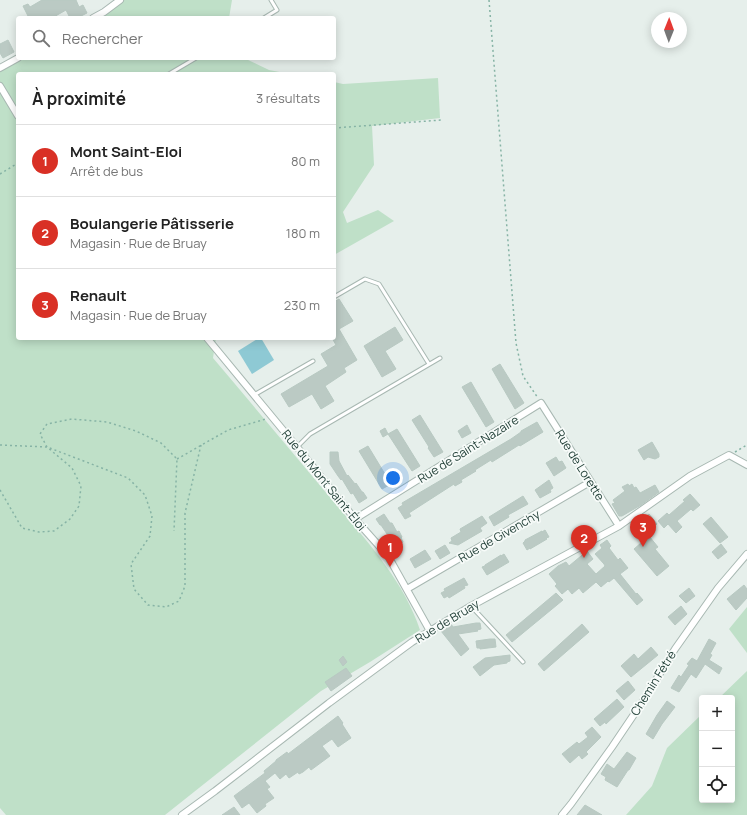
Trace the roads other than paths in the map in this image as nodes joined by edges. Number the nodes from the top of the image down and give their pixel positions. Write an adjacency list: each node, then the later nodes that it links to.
1 (120, 0): 3 (street)
2 (271, 0): 4 (lane)
3 (97, 16)
4 (267, 16)
5 (16, 59): 7 (street)
6 (193, 60): 8 (lane)
7 (0, 68)
8 (172, 72)
9 (0, 86): 10 (street)
10 (16, 113)
11 (336, 296): 15 (lane)
12 (209, 340): 16 (street, Rue du Mont Saint-Éloi)
13 (440, 358): 15 (lane)
14 (313, 361): 16 (lane)
15 (429, 364): 18 (lane)
16 (254, 395): 18 (street, Rue du Mont Saint-Éloi)
17 (541, 403): 20 (street, Rue de Lorette); 21 (street, Rue de Saint-Nazaire)
18 (297, 447): 21 (street, Rue du Mont Saint-Éloi)
19 (747, 465): 22 (street, Rue de Bruay)
20 (590, 482): 22 (street, Rue de Lorette); 24 (street, Rue de Givenchy)
21 (355, 519): 24 (street, Rue du Mont Saint-Éloi)
22 (619, 526): 25 (street, Rue de Bruay)
23 (747, 554): 29 (street, Chemin Fétré)
24 (407, 589): 26 (street, Rue du Mont Saint-Éloi)
25 (471, 606): 26 (street, Rue de Bruay); 27 (lane)
26 (430, 631): 28 (street, Rue de Bruay)
27 (523, 662)
28 (182, 815)
29 (562, 815)

